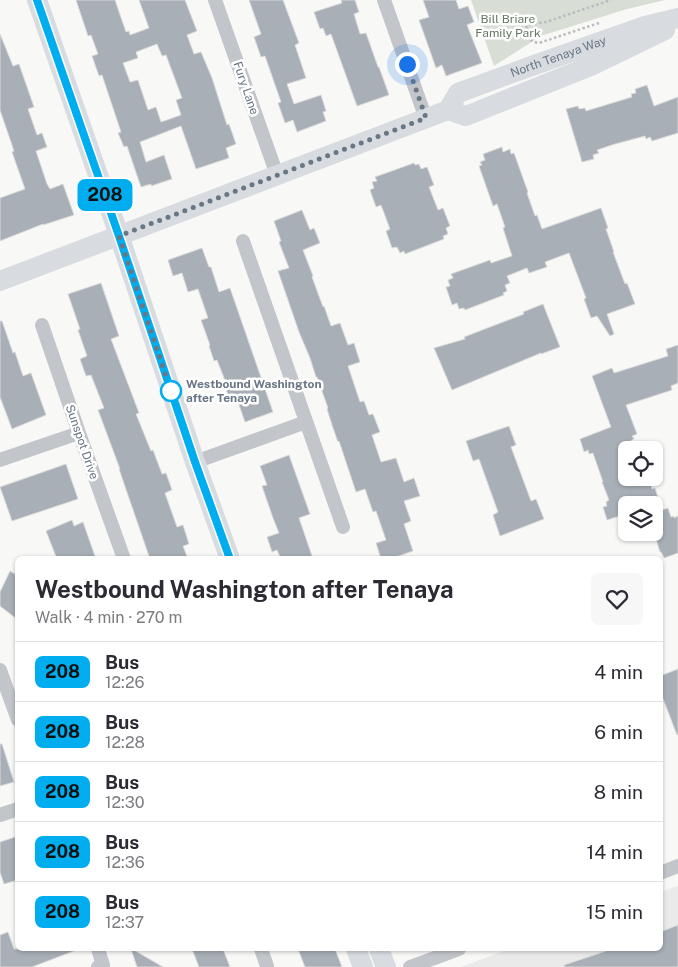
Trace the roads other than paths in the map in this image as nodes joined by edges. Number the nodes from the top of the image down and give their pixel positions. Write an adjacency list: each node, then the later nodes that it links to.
1 (37, 0): 12 (main road)
2 (215, 0): 11 (street, Fury Lane)
3 (384, 0): 10 (street)
4 (678, 18): 6 (main road, North Tenaya Way)
5 (678, 23): 6 (main road, North Tenaya Way)
6 (647, 33): 7 (main road, North Tenaya Way); 8 (main road, North Tenaya Way)
7 (617, 36): 8 (main road); 9 (main road, North Tenaya Way)
8 (536, 89): 9 (main road, North Tenaya Way)
9 (457, 113): 10 (main road, North Tenaya Way)
10 (426, 118): 11 (main road, North Tenaya Way)
11 (277, 175): 12 (main road, North Tenaya Way)
12 (119, 236): 14 (main road, North Tenaya Way); 19 (main road)
13 (243, 240): 16 (street)
14 (0, 281)
15 (42, 324): 17 (street, Sunspot Drive)
16 (306, 422): 19 (street); 20 (street)
17 (79, 433): 18 (street); 21 (street, Sunspot Drive)
18 (0, 460)
19 (195, 462): 22 (main road)
20 (343, 527)
21 (123, 556)
22 (229, 556)
23 (0, 670): 24 (street)
24 (15, 712)
25 (15, 810): 26 (street)
26 (0, 815)
27 (678, 866): 28 (street)
28 (663, 872)
29 (98, 951): 34 (street)
30 (263, 951): 35 (street)
31 (357, 951): 36 (main road)
32 (380, 951): 37 (main road)
33 (454, 951): 38 (street)
34 (101, 966)
35 (268, 966)
36 (363, 967)
37 (386, 967)
38 (410, 967)

